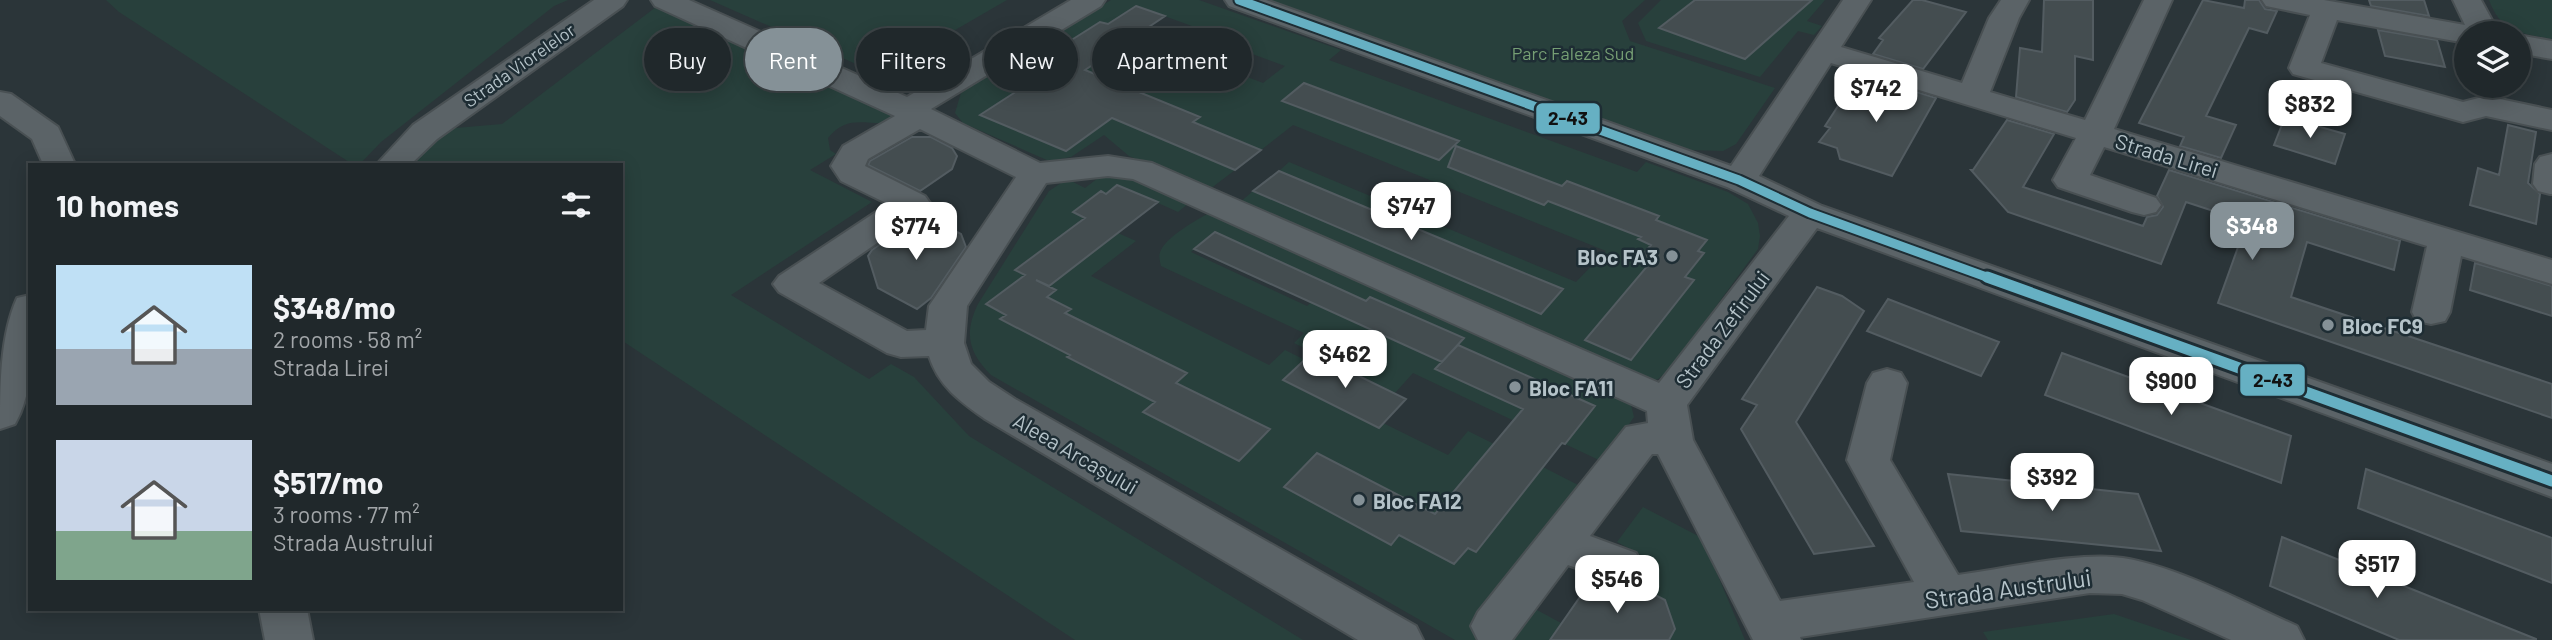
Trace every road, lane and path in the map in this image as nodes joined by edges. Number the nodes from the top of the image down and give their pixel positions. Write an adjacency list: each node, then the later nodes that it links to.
1 (613, 0): 22 (street, Strada Viorelelor)
2 (665, 0): 18 (street)
3 (1091, 0): 18 (street)
4 (1239, 0): 24 (street)
5 (1857, 0): 15 (street)
6 (2015, 0): 16 (street)
7 (2158, 0): 20 (street)
8 (2276, 0): 10 (street)
9 (2467, 0): 11 (street)
10 (2327, 9): 12 (street); 19 (street)
11 (2478, 21)
12 (2454, 32)
13 (2531, 46): 14 (street)
14 (2552, 50)
15 (1822, 51): 16 (street, Strada Lirei); 24 (street)
16 (1973, 96): 20 (street, Strada Lirei)
17 (0, 100): 21 (street)
18 (913, 113): 23 (street); 31 (street)
19 (2552, 120)
20 (2095, 134): 25 (street); 27 (street, Strada Lirei)
21 (59, 163)
22 (394, 163)
23 (1035, 174): 31 (street, Aleea Arcașului); 34 (street)
24 (1739, 180): 26 (street)
25 (2144, 205)
26 (1810, 213): 34 (street, Strada Zefirului); 35 (street)
27 (2446, 240): 28 (street, Strada Lirei); 29 (street)
28 (2552, 272)
29 (2431, 312)
30 (28, 314): 33 (street)
31 (944, 343): 43 (street, Aleea Arcașului)
32 (1887, 383): 38 (street)
33 (3, 395)
34 (1669, 421): 36 (street); 41 (street)
35 (2552, 481)
36 (1559, 543): 37 (street); 40 (street)
37 (1620, 566)
38 (1946, 596): 41 (street, Strada Austrului); 44 (street, Strada Austrului)
39 (283, 611): 42 (street)
40 (1495, 626)
41 (1772, 631)
42 (289, 640)
43 (1399, 640)
44 (2280, 640)

